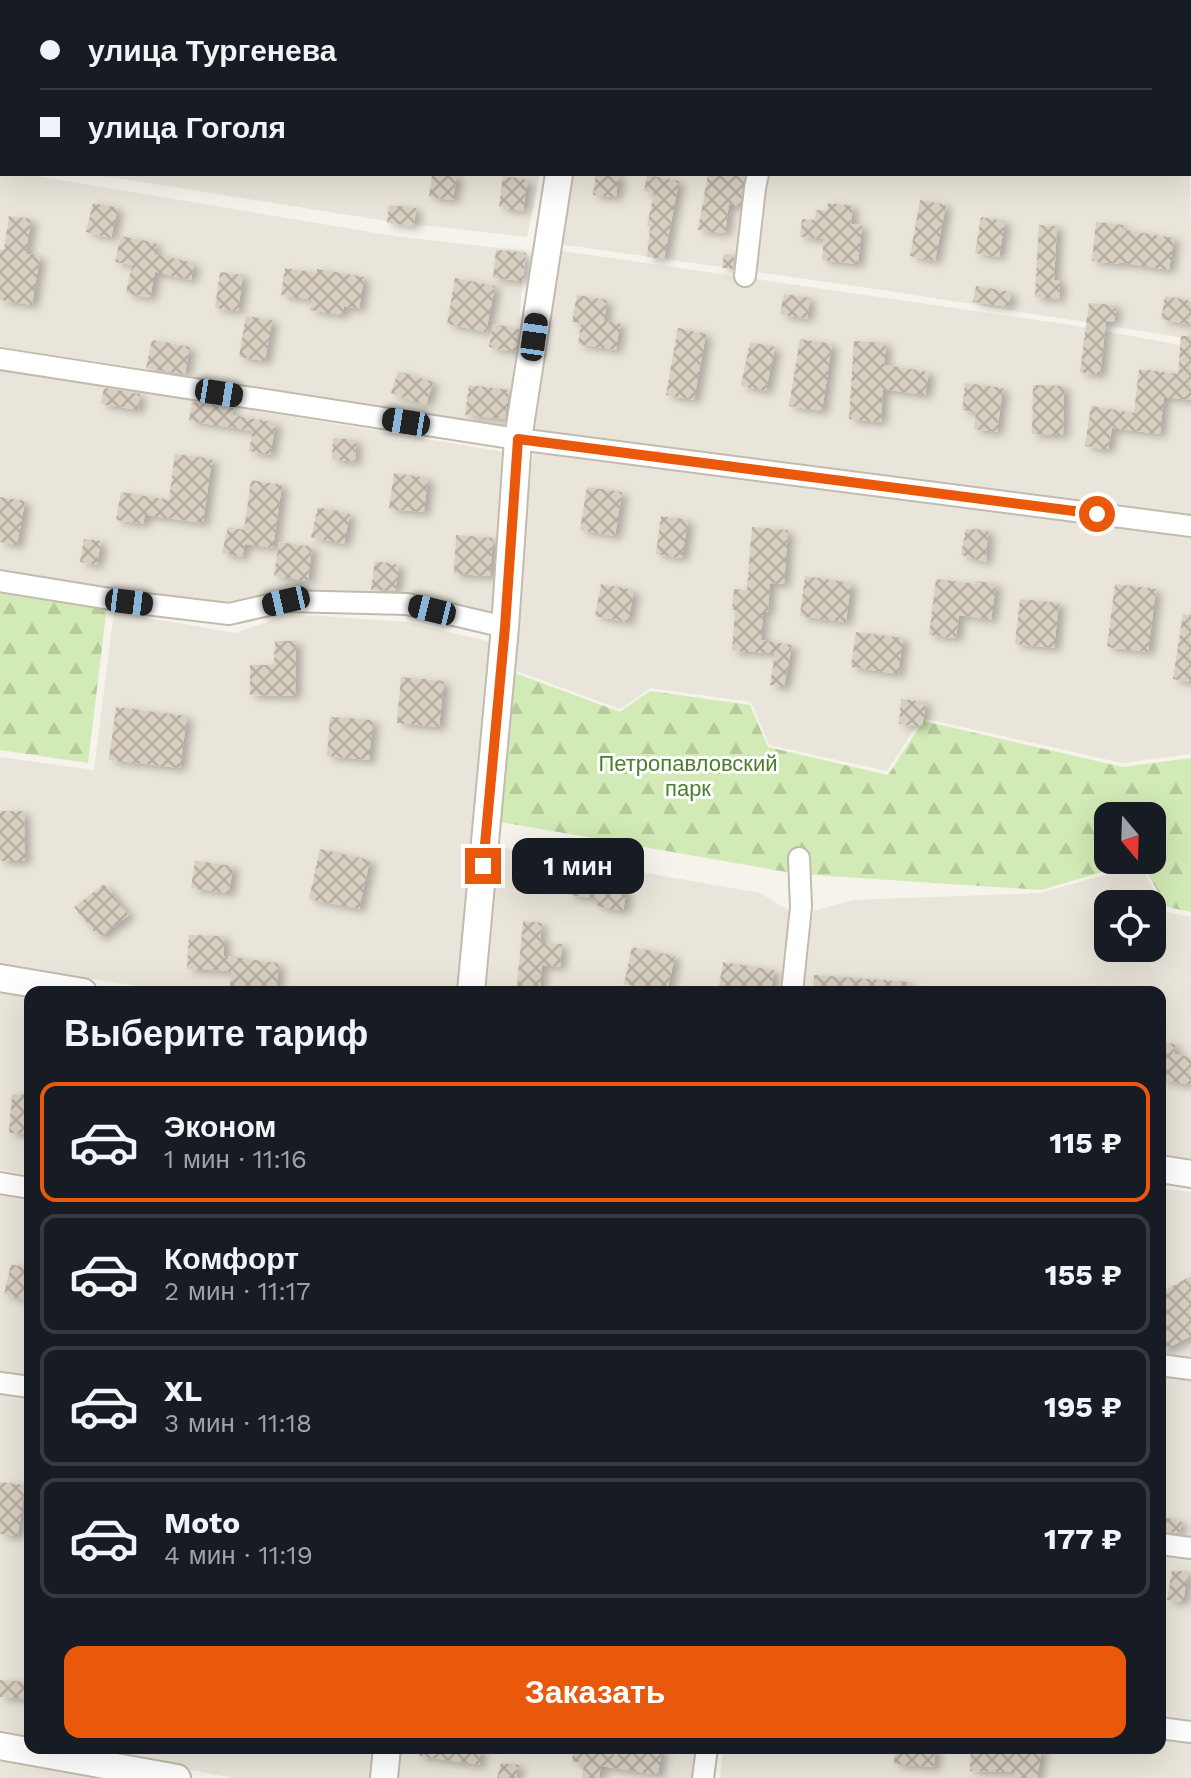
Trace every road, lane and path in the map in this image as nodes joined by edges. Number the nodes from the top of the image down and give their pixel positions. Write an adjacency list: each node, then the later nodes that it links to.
1 (559, 176): 5 (street)
2 (758, 176): 3 (street)
3 (745, 276)
4 (0, 359): 5 (street)
5 (518, 439): 6 (street); 8 (street)
6 (1191, 526)
7 (0, 581): 8 (street)
8 (505, 627): 12 (street)
9 (799, 858): 13 (street)
10 (0, 978): 11 (street)
11 (47, 986)
12 (472, 986)
13 (793, 986)
14 (1166, 1170): 15 (street)
15 (1191, 1174)
16 (0, 1183): 17 (street)
17 (24, 1187)
18 (1166, 1366): 19 (street)
19 (1191, 1369)
20 (0, 1383): 21 (street)
21 (24, 1386)
22 (1166, 1545): 23 (street)
23 (1191, 1548)
24 (1166, 1729): 25 (street)
25 (1191, 1732)
26 (0, 1746): 27 (street)
27 (24, 1750)
28 (44, 1754): 31 (street)
29 (386, 1754): 32 (street)
30 (706, 1754): 33 (street)
31 (177, 1778)
32 (384, 1778)
33 (703, 1778)

